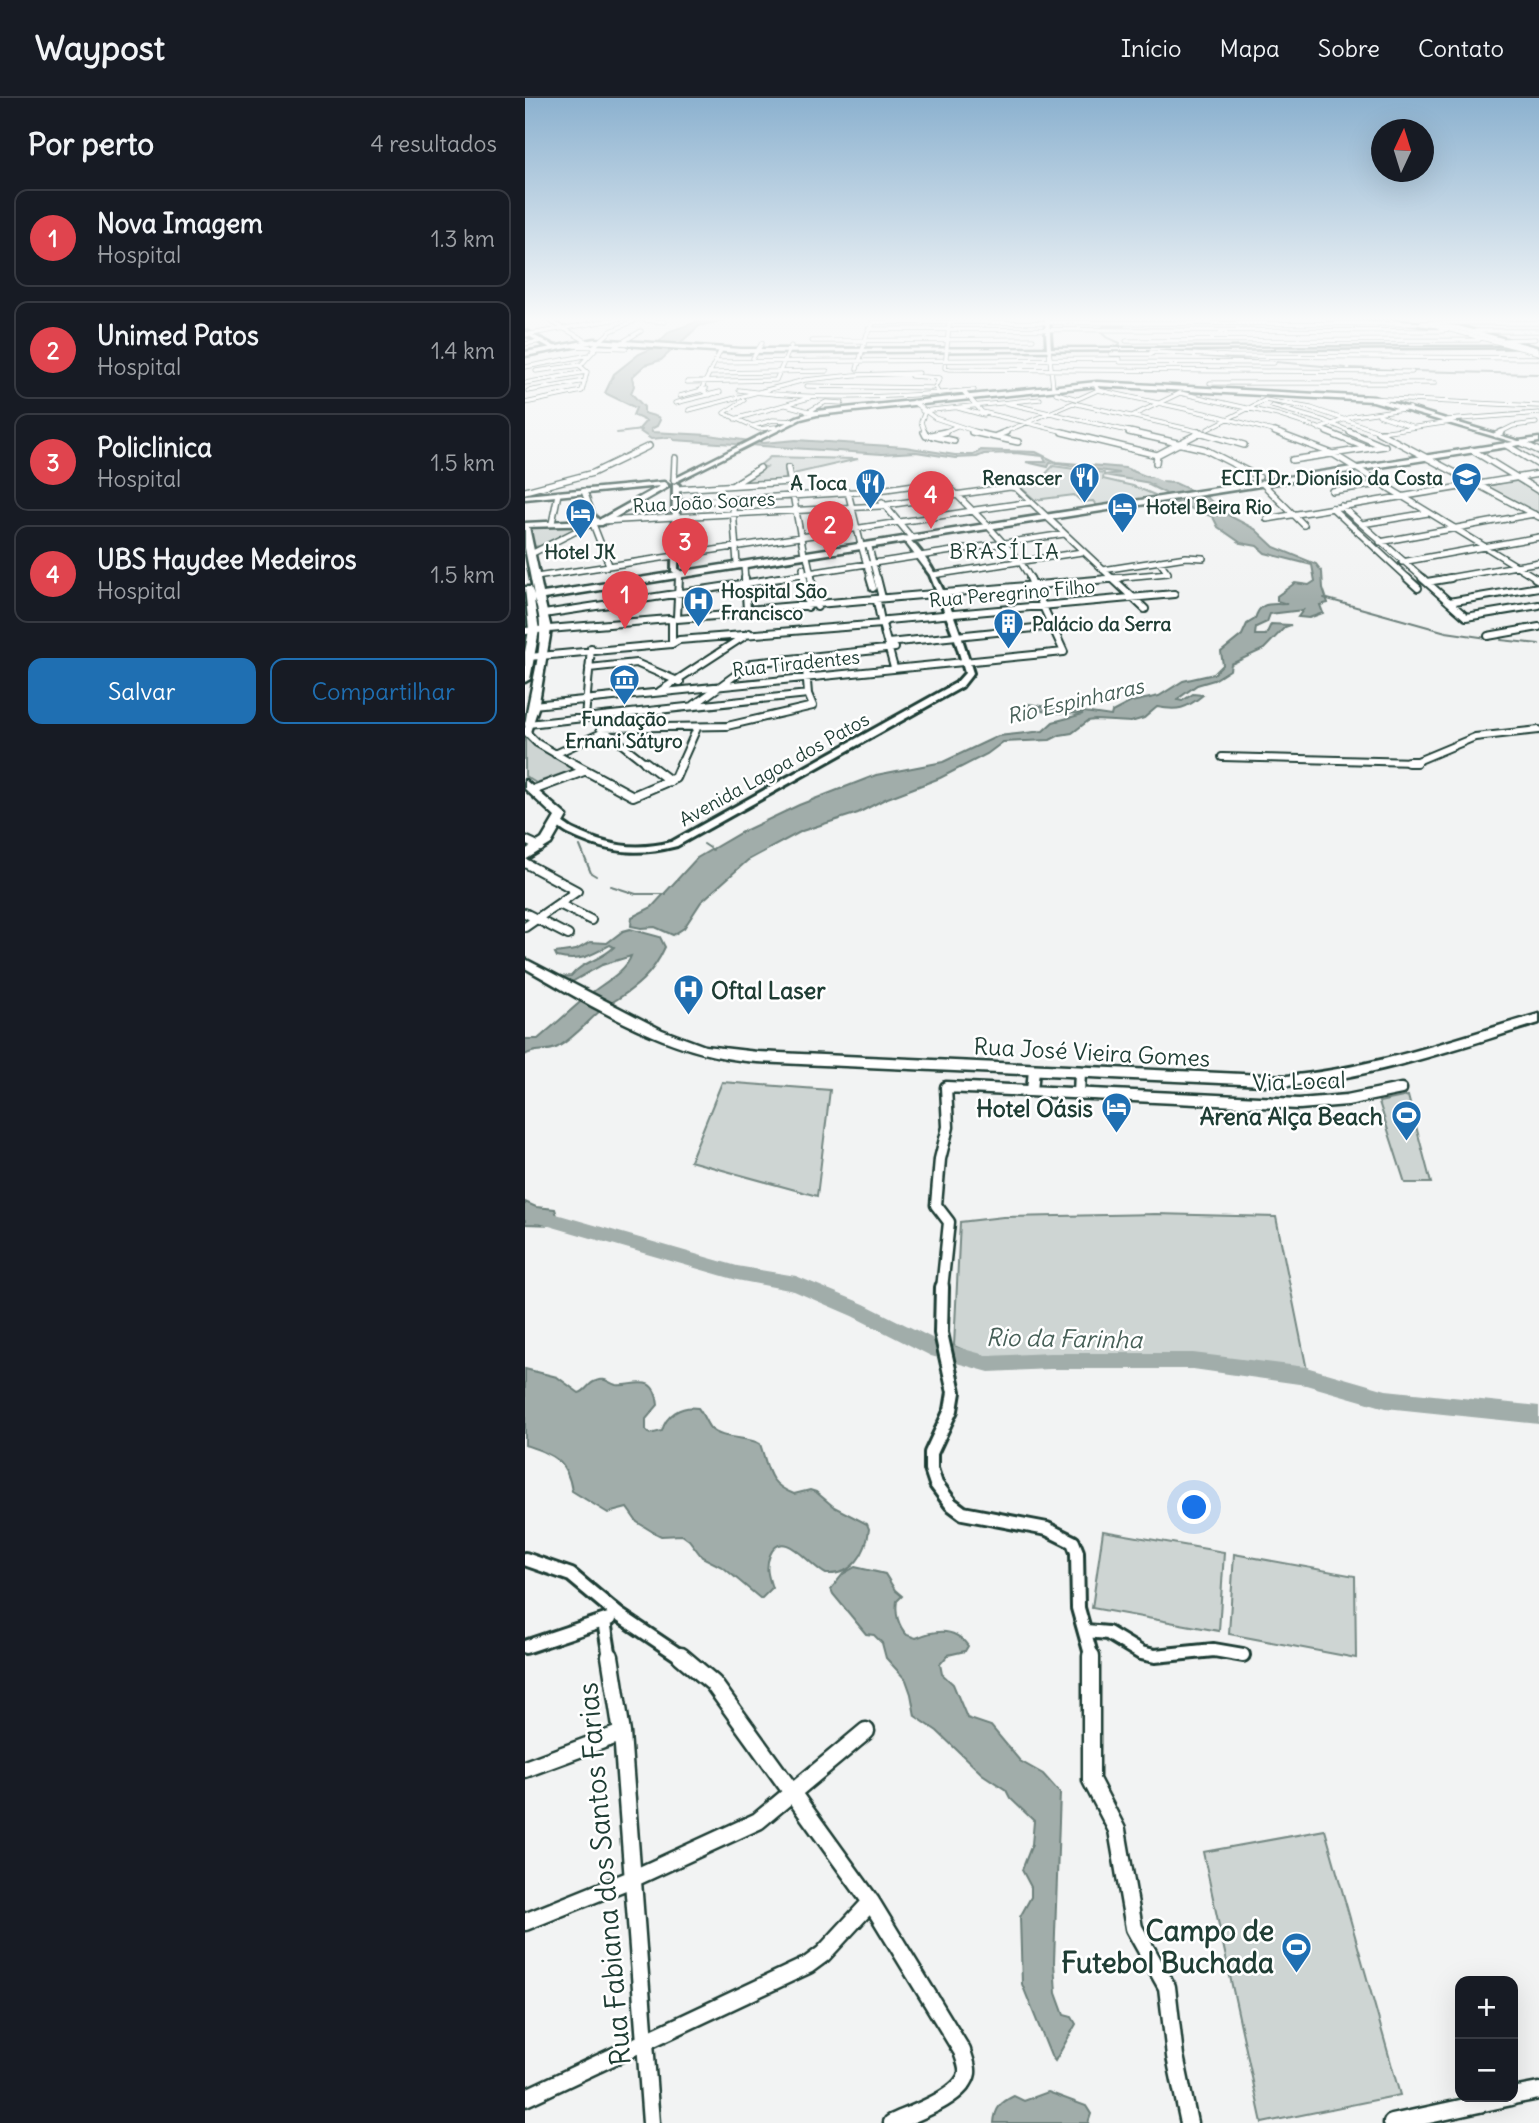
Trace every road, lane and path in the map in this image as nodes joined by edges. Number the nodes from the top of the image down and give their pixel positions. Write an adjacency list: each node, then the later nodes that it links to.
1 (726, 412): 29 (street)
2 (762, 412): 29 (street)
3 (803, 412): 24 (street)
4 (813, 412): 24 (street)
5 (828, 412): 24 (main road)
6 (933, 412): 21 (street)
7 (972, 412): 34 (street)
8 (982, 412): 34 (street)
9 (1047, 412): 34 (street); 40 (street)
10 (1112, 412): 27 (street)
11 (1132, 412): 22 (street)
12 (1142, 412): 22 (street)
13 (1201, 412): 28 (street); 30 (street)
14 (1241, 412): 30 (street)
15 (1261, 412): 41 (street)
16 (1297, 412): 36 (street)
17 (1321, 412): 31 (street)
18 (1372, 412): 25 (street)
19 (1394, 412): 25 (street)
20 (1421, 412): 32 (main road)
21 (923, 413): 39 (street); 48 (street)
22 (1139, 413): 27 (street); 43 (street)
23 (1539, 413): 26 (street)
24 (810, 414): 33 (main road)
25 (1377, 414): 31 (street); 42 (street)
26 (1520, 415): 32 (street); 35 (street)
27 (1132, 416): 40 (street); 46 (street)
28 (1191, 417)
29 (734, 419): 38 (street)
30 (1227, 419): 43 (street); 62 (street)
31 (1343, 419): 36 (street); 47 (street)
32 (1455, 421): 42 (street); 51 (main road)
33 (793, 422): 38 (street); 44 (main road)
34 (1023, 423): 49 (street); 54 (street)
35 (1538, 423): 37 (street)
36 (1331, 424): 41 (street); 58 (street)
37 (1523, 425): 45 (street); 51 (street)
38 (752, 426): 44 (street)
39 (957, 426): 48 (street); 49 (street)
40 (1111, 426): 54 (street)
41 (1316, 427): 59 (street)
42 (1415, 427): 47 (street)
43 (1208, 429): 53 (street)
44 (775, 430): 74 (main road)
45 (1536, 431)
46 (1201, 432): 53 (street); 54 (street)
47 (1381, 432): 55 (street)
48 (933, 436): 50 (street)
49 (996, 436): 52 (street)
50 (954, 441)
51 (1515, 441): 60 (main road); 61 (street); 66 (street)
52 (1018, 442)
53 (1238, 442): 57 (street)
54 (1181, 443): 72 (street)
55 (1403, 443): 58 (street); 63 (street)
56 (649, 446): 78 (street)
57 (1244, 446)
58 (1383, 446): 59 (street)
59 (1367, 448): 62 (street)
60 (1472, 450): 63 (main road); 71 (street)
61 (1539, 451)
62 (1333, 454): 65 (street); 69 (street)
63 (1429, 457): 69 (main road); 76 (street)
64 (675, 458): 74 (street)
65 (1292, 460)
66 (1539, 465)
67 (759, 468): 77 (street)
68 (788, 468): 73 (street)
69 (1354, 468): 72 (main road); 75 (street)
70 (1539, 475): 71 (street)
71 (1516, 478): 76 (street); 82 (street)
72 (1260, 480): 100 (street); 102 (main road)
73 (790, 482): 77 (street); 86 (street)
74 (671, 483): 77 (street); 79 (main road); 91 (street); 105 (main road)
75 (1379, 484): 81 (street); 88 (street)
76 (1478, 484): 88 (street); 101 (street)
77 (734, 485): 89 (street)
78 (525, 491)
79 (584, 491): 84 (main road); 105 (street)
80 (870, 491): 83 (street); 85 (street); 92 (street)
81 (1332, 491)
82 (1539, 491)
83 (851, 492): 86 (street); 94 (street)
84 (558, 494): 87 (main road); 106 (street)
85 (959, 495): 90 (street, Rua João Soares); 92 (street, Rua João Soares); 96 (street)
86 (793, 496): 89 (street); 97 (street)
87 (525, 497)
88 (1401, 497): 93 (street); 98 (street)
89 (735, 500): 91 (street); 99 (street)
90 (1031, 502): 96 (street); 102 (street)
91 (676, 503): 103 (street)
92 (882, 506): 94 (street, Rua João Soares); 107 (street)
93 (1342, 507): 95 (street); 108 (street)
94 (854, 508): 97 (street, Rua João Soares); 112 (street)
95 (1332, 508): 100 (street); 150 (street)
96 (976, 510): 107 (street); 111 (street)
97 (796, 511): 99 (street, Rua João Soares); 115 (street)
98 (1428, 513): 108 (street); 113 (street)
99 (736, 515): 103 (street, Rua João Soares); 121 (street)
100 (1293, 515): 104 (street); 109 (street)
101 (1536, 516): 113 (street)
102 (1047, 517): 111 (main road); 114 (street)
103 (675, 519): 105 (street, Rua João Soares); 126 (street)
104 (1267, 519)
105 (596, 521): 106 (main road); 125 (street); 136 (street)
106 (552, 523): 110 (main road)
107 (896, 523): 112 (street); 117 (street)
108 (1362, 524): 118 (street)
109 (1304, 525)
110 (525, 526): 125 (main road)
111 (988, 526): 117 (main road); 119 (street)
112 (860, 528): 115 (street); 120 (street)
113 (1455, 529): 118 (street); 122 (street)
114 (1064, 534): 119 (street); 124 (street)
115 (799, 537): 121 (street); 127 (street)
116 (1539, 537): 122 (street)
117 (909, 538): 120 (main road); 128 (street)
118 (1380, 542): 132 (street)
119 (1004, 543): 128 (street); 134 (street)
120 (864, 546): 127 (main road); 135 (street)
121 (738, 547): 126 (street); 137 (street)
122 (1484, 547): 132 (street); 138 (street)
123 (1176, 549): 129 (street)
124 (1082, 552): 134 (street); 139 (street)
125 (531, 554): 143 (main road)
126 (675, 556): 136 (street); 140 (street)
127 (804, 556): 137 (main road); 141 (street)
128 (922, 556): 135 (street); 142 (street)
129 (1186, 557): 130 (street); 131 (street)
130 (1203, 558)
131 (1159, 561): 139 (street); 144 (street)
132 (1402, 562): 146 (street)
133 (1539, 562): 138 (street)
134 (1021, 563): 142 (street); 148 (street)
135 (870, 564): 141 (street); 156 (street)
136 (612, 565): 143 (street)
137 (740, 565): 140 (main road); 147 (street)
138 (1515, 566): 145 (street); 146 (street)
139 (1103, 570): 144 (street)
140 (675, 573): 151 (street); 154 (main road)
141 (807, 574): 147 (street); 159 (street); 160 (street)
142 (936, 574): 152 (street)
143 (530, 576): 154 (main road)
144 (1111, 578): 148 (street); 155 (street)
145 (1539, 580)
146 (1427, 582): 157 (street)
147 (742, 584): 151 (street); 163 (street)
148 (1035, 586): 152 (street); 161 (street)
149 (1539, 587): 157 (street)
150 (1418, 589)
151 (675, 593): 164 (street); 166 (street)
152 (944, 594): 156 (street); 165 (street)
153 (1174, 594): 155 (street, Rua Peregrino Filho)
154 (531, 596): 164 (main road); 171 (main road)
155 (1134, 598): 161 (street, Rua Peregrino Filho); 162 (street)
156 (879, 600): 160 (street); 167 (street)
157 (1449, 603): 158 (street)
158 (1539, 605)
159 (808, 606): 160 (street); 163 (street)
160 (816, 606)
161 (1044, 607): 165 (street, Rua Peregrino Filho); 168 (street)
162 (1145, 609)
163 (743, 612): 166 (street); 172 (street)
164 (544, 614): 170 (main road)
165 (951, 616): 167 (street, Rua Peregrino Filho); 174 (street)
166 (674, 618): 170 (street); 175 (street)
167 (884, 622): 172 (street, Rua Peregrino Filho); 177 (street)
168 (1054, 626): 174 (street); 182 (street, Rua Tiradentes)
169 (1539, 627): 173 (street)
170 (547, 629): 171 (street); 180 (main road)
171 (530, 630): 181 (main road)
172 (745, 635): 175 (street, Rua Peregrino Filho); 188 (street)
173 (1488, 636)
174 (959, 637): 177 (street); 182 (street)
175 (675, 642): 176 (street, Rua Peregrino Filho)
176 (637, 645): 178 (street, Rua Peregrino Filho); 183 (street)
177 (891, 645): 179 (street); 185 (street)
178 (590, 650): 180 (street, Rua Peregrino Filho); 184 (street)
179 (805, 657): 186 (street); 189 (street)
180 (541, 658): 181 (main road); 193 (main road)
181 (529, 659): 187 (main road)
182 (967, 662): 185 (street, Rua Tiradentes); 205 (street, Avenida Lagoa dos Patos)
183 (636, 663): 184 (street); 188 (street)
184 (589, 668): 192 (street)
185 (897, 668): 186 (street, Rua Tiradentes)
186 (807, 678): 189 (street, Rua Tiradentes); 191 (street)
187 (525, 679)
188 (678, 681): 190 (street)
189 (718, 688): 190 (street, Rua Tiradentes); 194 (street)
190 (660, 693): 192 (street, Rua Tiradentes)
191 (808, 694): 194 (street); 196 (street)
192 (586, 700): 193 (street, Rua Tiradentes); 195 (street)
193 (533, 705): 197 (main road)
194 (694, 705): 195 (street)
195 (585, 718): 197 (street); 198 (street)
196 (697, 728): 198 (street); 203 (street)
197 (526, 729): 200 (street)
198 (603, 729): 200 (street); 203 (street)
199 (1539, 730): 201 (street)
200 (555, 754): 202 (street)
201 (1223, 757)
202 (584, 771): 203 (street); 204 (street)
203 (670, 781)
204 (529, 787): 205 (main road)
205 (556, 834): 206 (street); 207 (main road)
206 (525, 840)
207 (525, 856)
208 (525, 863): 209 (street)
209 (559, 904): 211 (street); 212 (street)
210 (525, 913): 211 (street)
211 (537, 919): 213 (street); 214 (street)
212 (591, 920)
213 (525, 927)
214 (568, 935)
215 (525, 963): 217 (main road, Rua José Vieira Gomes)
216 (1539, 1018): 218 (main road, Rua José Vieira Gomes)
217 (1034, 1070): 218 (main road, Rua José Vieira Gomes); 220 (street)
218 (1080, 1072): 221 (street)
219 (1401, 1089): 221 (street, Via Local)
220 (1032, 1091): 221 (street, Via Local); 224 (street, Via Local)
221 (1079, 1094)
222 (525, 1559): 223 (street)
223 (612, 1618): 225 (street); 228 (street, Rua Fabiana dos Santos Farias); 230 (street)
224 (1086, 1631): 226 (street); 242 (street)
225 (525, 1647)
226 (1243, 1655)
227 (866, 1731): 230 (street)
228 (622, 1733): 229 (street); 231 (street, Rua Fabiana dos Santos Farias)
229 (525, 1769)
230 (794, 1793): 231 (street); 232 (street)
231 (634, 1878): 233 (street); 234 (street, Rua Fabiana dos Santos Farias)
232 (871, 1902): 234 (street); 241 (street)
233 (525, 1922)
234 (646, 2042): 237 (street); 240 (street, Rua Fabiana dos Santos Farias)
235 (1539, 2091): 236 (street)
236 (1518, 2095)
237 (525, 2098)
238 (1489, 2102): 239 (street)
239 (1425, 2119): 243 (street)
240 (651, 2123)
241 (892, 2123)
242 (1189, 2123)
243 (1392, 2123)

